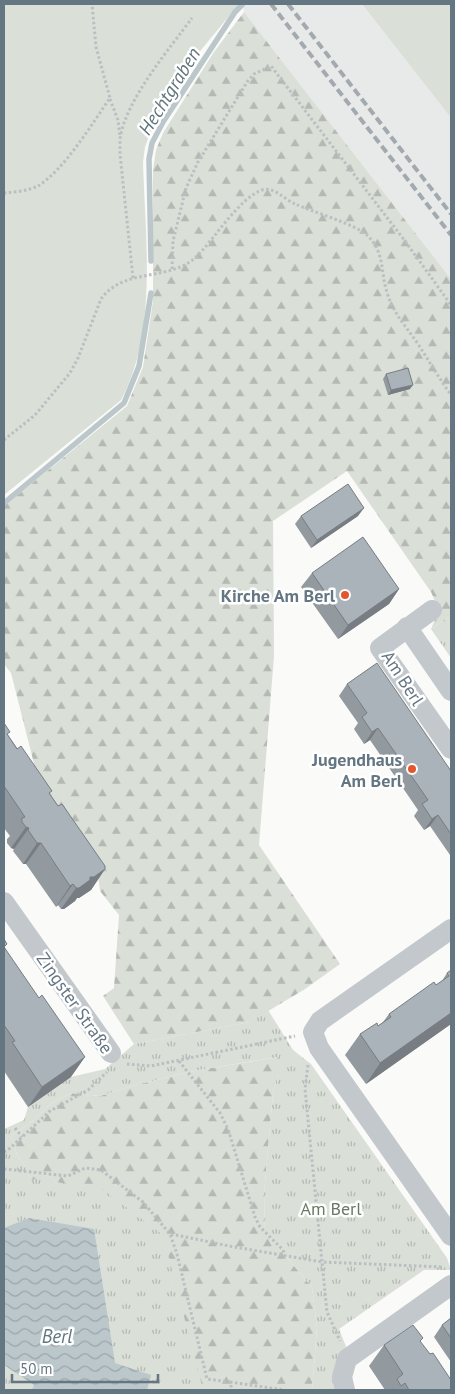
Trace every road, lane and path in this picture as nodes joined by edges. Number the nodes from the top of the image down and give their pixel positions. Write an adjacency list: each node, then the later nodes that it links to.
1 (92, 4): 3 (path)
2 (192, 18): 4 (path)
3 (110, 98): 4 (path); 5 (path)
4 (120, 138): 7 (path)
5 (4, 193)
6 (172, 269): 7 (path); 8 (path); 9 (path)
7 (133, 278): 10 (path)
8 (451, 306)
9 (451, 395)
10 (4, 440)
11 (432, 610): 12 (street)
12 (407, 627): 13 (street, Am Berl); 14 (street, Am Berl)
13 (451, 691)
14 (451, 749)
15 (4, 902): 18 (street, Zingster Straße)
16 (451, 929): 17 (street)
17 (316, 1040): 19 (path, Zingster Straße); 25 (street); 27 (path)
18 (112, 1056): 19 (path, Zingster Straße); 21 (path)
19 (179, 1061): 26 (path)
20 (15, 1128): 21 (path)
21 (22, 1137): 22 (path)
22 (4, 1152)
23 (4, 1169): 24 (path)
24 (170, 1234): 26 (path); 31 (path)
25 (451, 1236)
26 (285, 1256): 27 (path)
27 (322, 1262): 28 (path); 30 (path)
28 (451, 1267)
29 (451, 1286): 30 (street)
30 (347, 1359): 34 (street)
31 (230, 1382): 32 (path); 33 (path)
32 (232, 1390)
33 (284, 1390)
34 (345, 1390)

